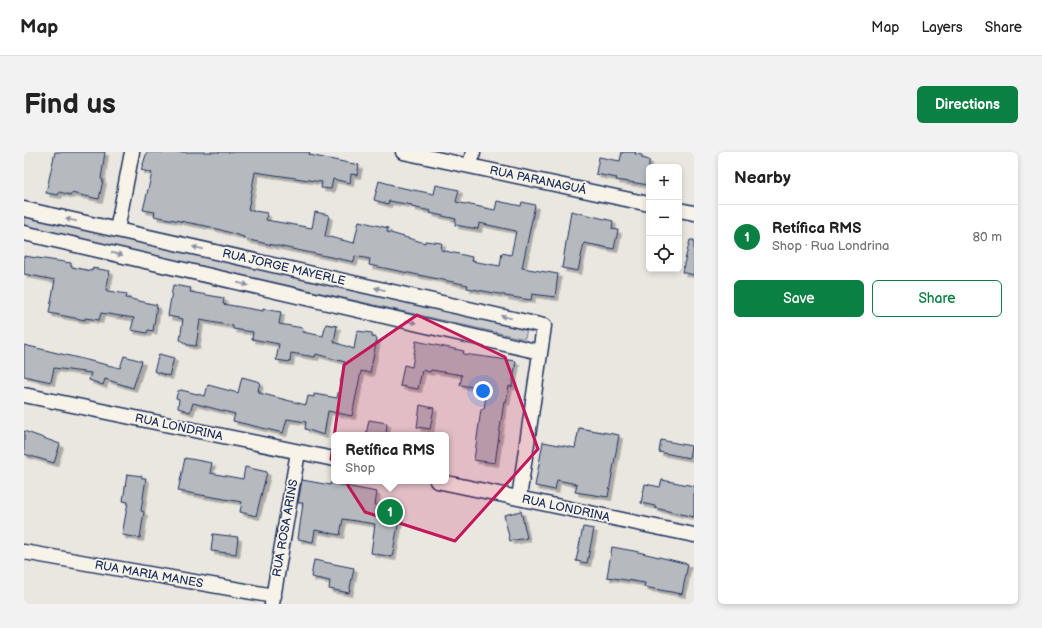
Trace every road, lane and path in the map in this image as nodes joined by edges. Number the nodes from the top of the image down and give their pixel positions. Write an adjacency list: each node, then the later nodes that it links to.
1 (132, 152): 9 (street)
2 (403, 152): 4 (street, RUA PARANAGUÁ)
3 (472, 152): 4 (street)
4 (470, 166): 5 (street, RUA PARANAGUÁ)
5 (646, 203)
6 (24, 209): 9 (street, RUA JORGE MAYERLE, one-way to 6)
7 (682, 211): 8 (street)
8 (694, 213)
9 (117, 230): 11 (street, RUA JORGE MAYERLE, one-way to 9)
10 (24, 233): 11 (street, RUA JORGE MAYERLE, one-way to 11)
11 (540, 352): 16 (street)
12 (24, 395): 13 (street, RUA LONDRINA)
13 (298, 452): 14 (street, RUA LONDRINA); 19 (street, RUA ROSA ARINS)
14 (331, 458)
15 (449, 484): 16 (street, RUA LONDRINA)
16 (518, 498): 17 (street, RUA LONDRINA)
17 (694, 535)
18 (24, 552): 19 (street, RUA MARIA MANES)
19 (273, 600)

